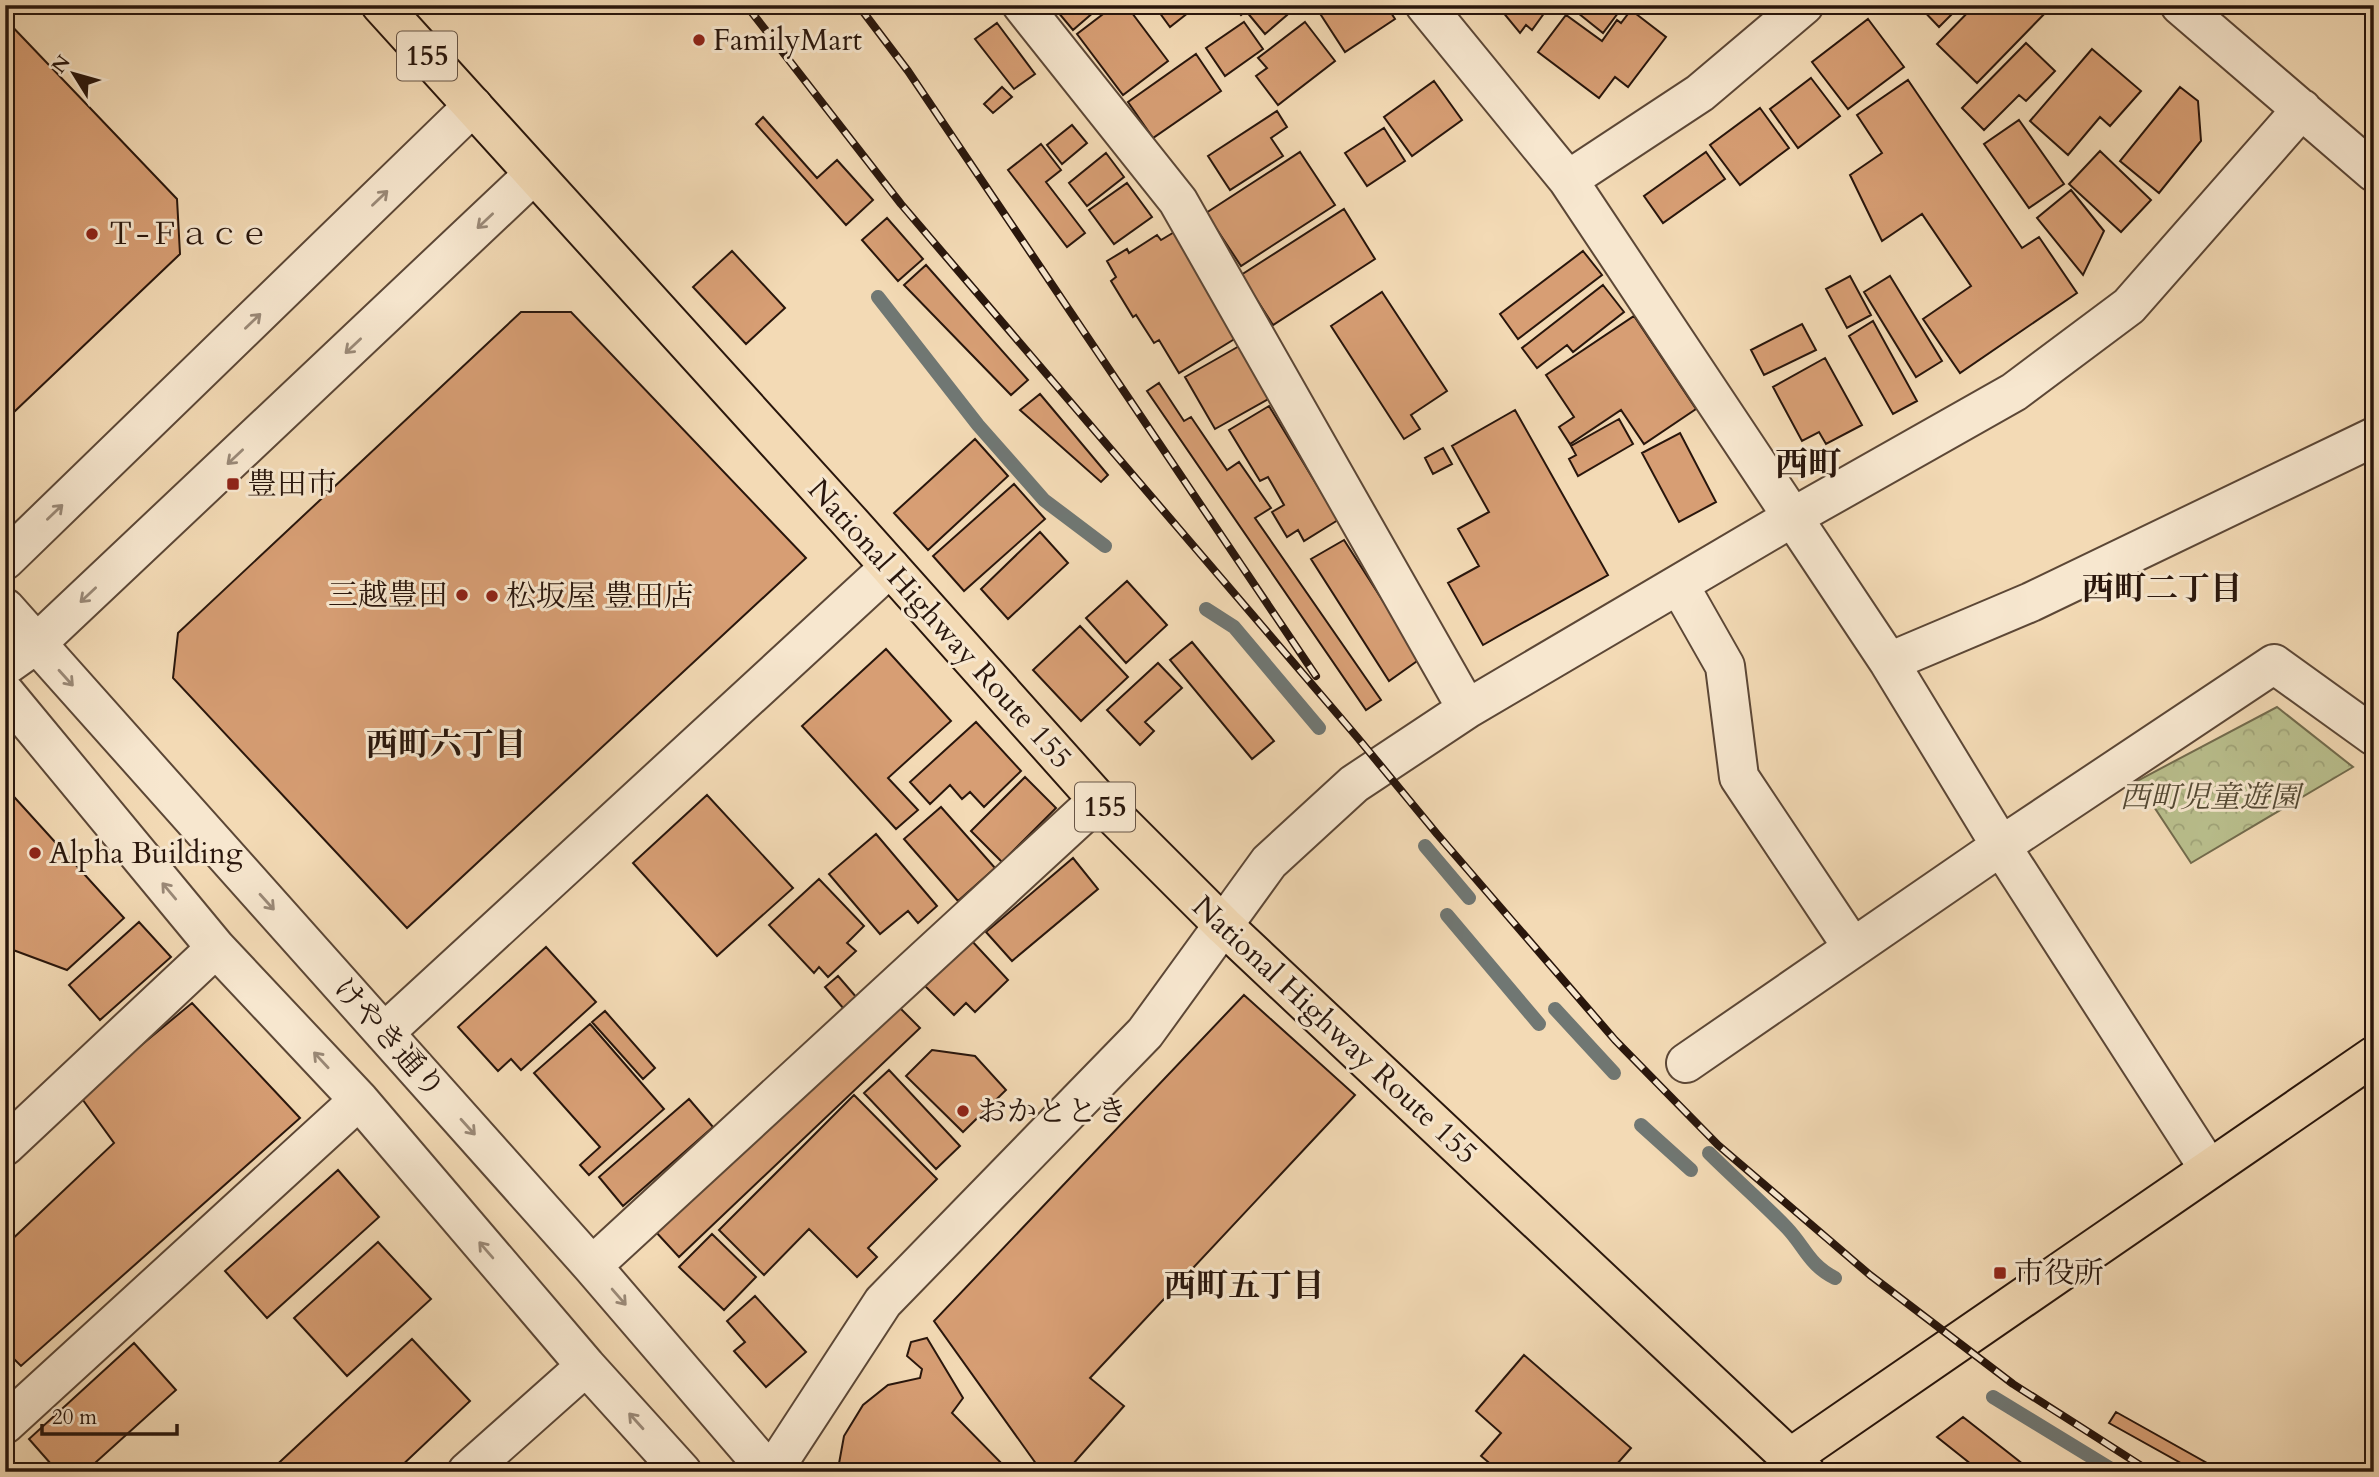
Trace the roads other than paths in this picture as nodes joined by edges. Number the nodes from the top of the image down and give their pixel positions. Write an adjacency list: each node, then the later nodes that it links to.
1 (381, 5): 6 (highway, National Highway Route 155 / 155)
2 (1023, 5): 21 (street)
3 (1425, 5): 10 (street)
4 (1804, 5): 10 (street)
5 (2180, 5): 7 (street)
6 (473, 106): 9 (highway, National Highway Route 155 / 155); 13 (street, one-way to 6)
7 (2302, 109): 8 (street); 12 (street)
8 (2374, 172)
9 (534, 174): 14 (highway, National Highway Route 155 / 155); 17 (street, one-way to 17)
10 (1568, 180): 12 (street)
11 (2374, 437): 18 (street)
12 (1793, 517): 15 (street); 18 (street)
13 (5, 560)
14 (890, 567): 23 (highway, National Highway Route 155 / 155); 28 (street)
15 (1679, 585): 21 (street); 27 (street)
16 (5, 608): 17 (street, けやき通り)
17 (36, 644): 19 (street); 28 (street, けやき通り, one-way to 28)
18 (1889, 662): 24 (street)
19 (5, 666)
20 (5, 693): 26 (street, one-way to 20)
21 (1467, 709): 25 (street)
22 (2374, 736): 24 (street)
23 (1098, 800): 25 (highway, National Highway Route 155 / 155); 34 (street)
24 (2001, 846): 27 (street); 33 (street)
25 (1224, 926): 37 (highway, National Highway Route 155 / 155); 40 (street)
26 (216, 948): 31 (street, one-way to 26); 32 (street)
27 (1853, 948): 30 (street)
28 (384, 1033): 34 (street, けやき通り, one-way to 34)
29 (2374, 1056): 33 (highway)
30 (1686, 1063)
31 (359, 1100): 35 (street, one-way to 31); 36 (street)
32 (5, 1146)
33 (2209, 1169): 37 (highway)
34 (592, 1266): 40 (street, けやき通り, one-way to 40)
35 (586, 1366): 38 (street); 39 (street, one-way to 35)
36 (8, 1415)
37 (1797, 1465)
38 (467, 1472)
39 (682, 1472)
40 (771, 1472)

